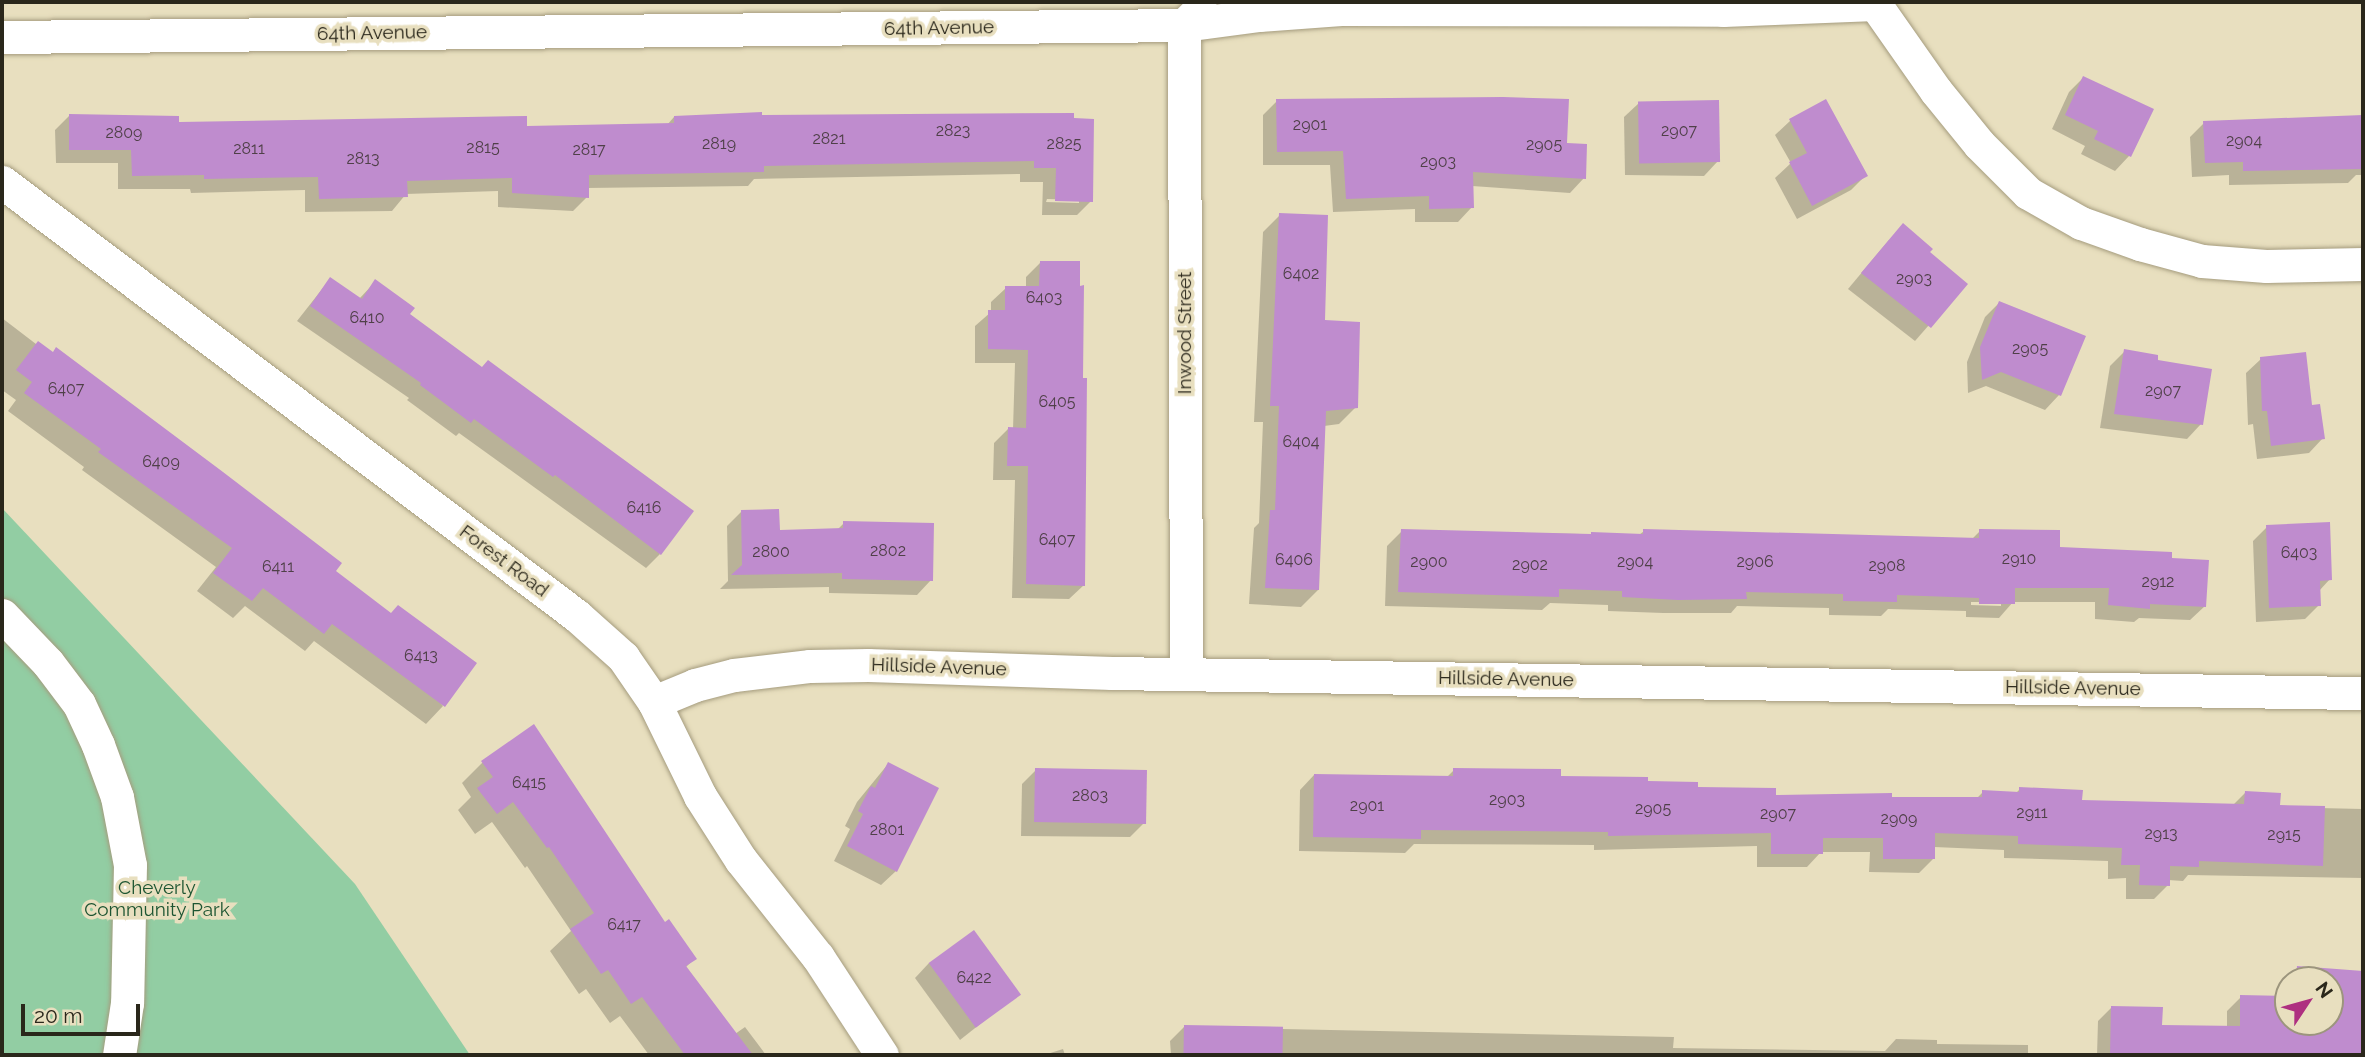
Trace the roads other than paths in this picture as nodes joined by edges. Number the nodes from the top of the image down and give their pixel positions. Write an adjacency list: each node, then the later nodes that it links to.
1 (1876, 3): 2 (street, 64th Avenue); 5 (street)
2 (1195, 14): 3 (street, 64th Avenue); 7 (street, Inwood Street)
3 (2, 37)
4 (2, 182): 9 (street, Forest Road)
5 (2363, 264)
6 (2, 615): 10 (street)
7 (1186, 674): 8 (street, Hillside Avenue); 9 (street, Hillside Avenue)
8 (2363, 693)
9 (654, 702): 11 (street, Forest Road)
10 (119, 1055)
11 (882, 1055)

